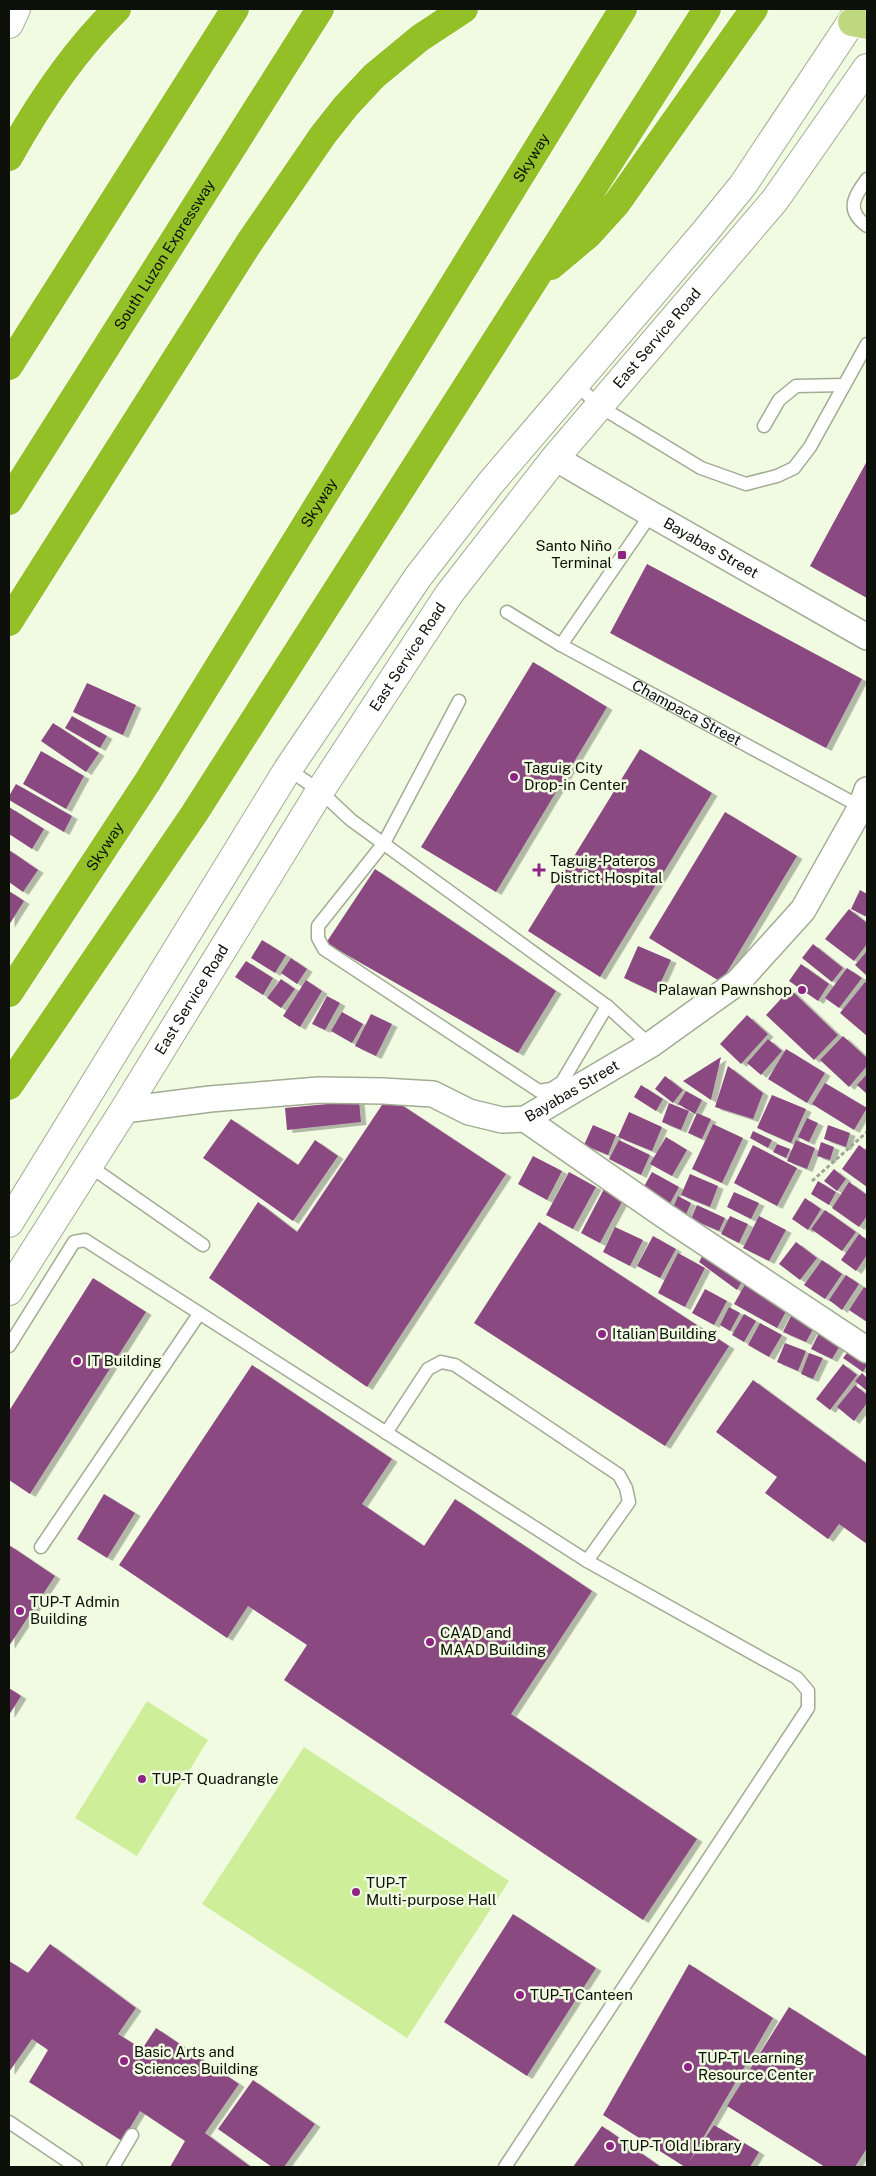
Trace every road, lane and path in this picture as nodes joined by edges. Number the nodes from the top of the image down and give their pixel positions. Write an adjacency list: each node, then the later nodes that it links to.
1 (16, 9): 10 (main road)
2 (117, 9): 12 (highway)
3 (235, 9): 17 (highway)
4 (320, 9): 23 (highway, South Luzon Expressway)
5 (464, 9): 28 (highway)
6 (623, 9): 36 (highway, Skyway)
7 (707, 9): 15 (highway)
8 (754, 9): 15 (highway)
9 (860, 19): 18 (main road)
10 (9, 24)
11 (867, 68): 20 (main road, East Service Road)
12 (9, 157)
13 (867, 179): 14 (lane)
14 (867, 226)
15 (531, 283): 39 (highway)
16 (867, 344): 19 (lane)
17 (9, 366)
18 (575, 383): 20 (lane); 25 (main road)
19 (844, 385): 20 (lane); 21 (lane)
20 (598, 406): 22 (main road, East Service Road)
21 (764, 426)
22 (556, 458): 24 (street, Bayabas Street); 26 (main road, East Service Road)
23 (9, 501)
24 (651, 514): 29 (street, Bayabas Street); 30 (lane)
25 (418, 577): 26 (main road); 32 (main road)
26 (449, 594): 33 (main road, East Service Road)
27 (507, 612): 30 (lane, Champaca Street)
28 (9, 622)
29 (867, 636)
30 (561, 645): 34 (lane, Champaca Street)
31 (459, 701): 35 (lane)
32 (288, 769): 33 (lane); 45 (main road)
33 (320, 791): 35 (lane); 40 (main road, East Service Road)
34 (865, 803): 38 (street, Bayabas Street)
35 (384, 843): 37 (lane); 37 (lane)
36 (9, 993)
37 (607, 1006): 38 (lane)
38 (650, 1045): 41 (street, Bayabas Street)
39 (9, 1086)
40 (124, 1110): 41 (street, Bayabas Street); 43 (main road, East Service Road)
41 (525, 1119): 50 (street)
42 (867, 1132): 44 (path)
43 (88, 1165): 46 (lane); 47 (main road, East Service Road)
44 (812, 1181)
45 (13, 1205)
46 (203, 1245)
47 (9, 1291)
48 (199, 1314): 49 (lane); 51 (lane); 52 (lane)
49 (9, 1346)
50 (867, 1350)
51 (386, 1433): 53 (lane); 53 (lane)
52 (41, 1547)
53 (587, 1561): 58 (lane)
54 (9, 2122): 56 (lane)
55 (132, 2135): 57 (lane)
56 (76, 2167)
57 (113, 2167)
58 (505, 2167)

